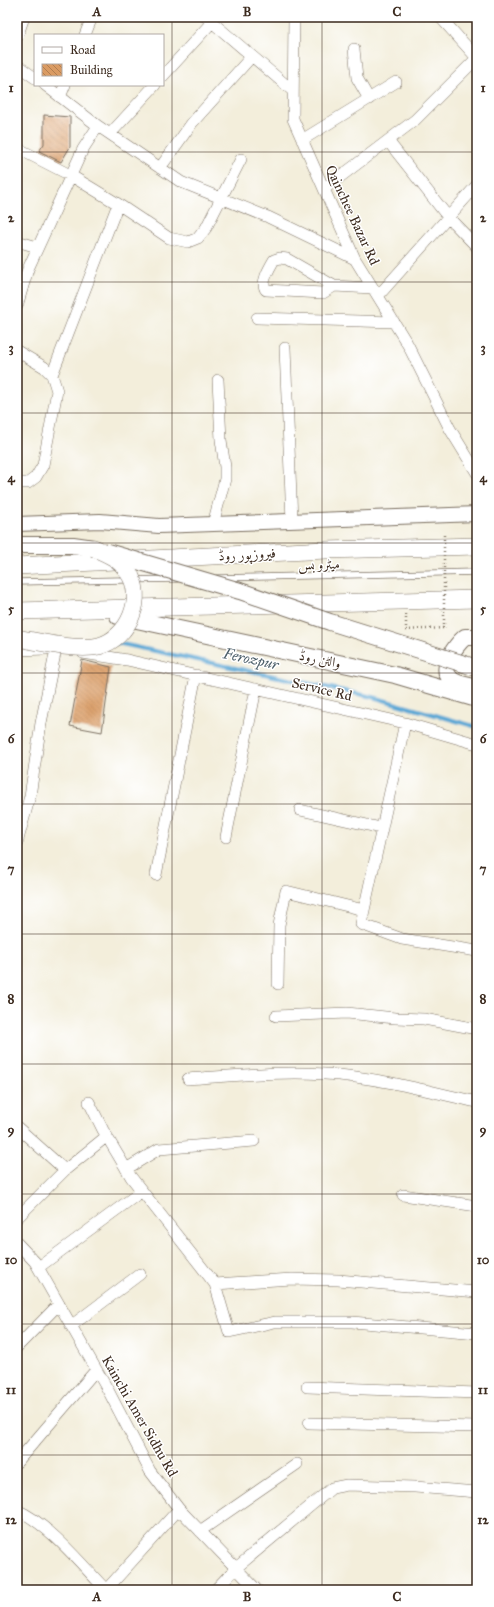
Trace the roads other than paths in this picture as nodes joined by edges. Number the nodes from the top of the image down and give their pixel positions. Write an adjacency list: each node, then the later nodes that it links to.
1 (24, 17): 7 (street)
2 (92, 17): 6 (street)
3 (294, 17): 18 (street, Qainchee Bazar Rd)
4 (440, 17): 10 (street)
5 (209, 20): 9 (street); 12 (street)
6 (85, 34)
7 (17, 36)
8 (354, 49): 20 (street)
9 (252, 56): 18 (street); 27 (street)
10 (477, 58): 24 (street)
11 (17, 65): 13 (street)
12 (164, 75)
13 (34, 77)
14 (396, 82): 20 (street)
15 (46, 86): 19 (street)
16 (65, 86): 19 (street)
17 (154, 86): 22 (street)
18 (293, 91): 23 (street, Qainchee Bazar Rd)
19 (60, 96): 21 (street)
20 (368, 99): 23 (street)
21 (98, 126): 22 (street); 28 (street)
22 (110, 134): 27 (street)
23 (302, 140): 30 (street, Qainchee Bazar Rd)
24 (388, 141): 30 (street); 33 (street)
25 (17, 148): 28 (street)
26 (241, 159): 31 (street)
27 (160, 168): 31 (street)
28 (70, 175): 32 (street); 36 (street)
29 (477, 185): 33 (street)
30 (324, 190): 37 (street, Qainchee Bazar Rd)
31 (222, 198): 32 (street); 37 (street)
32 (118, 204): 46 (street)
33 (448, 217): 35 (street); 40 (street)
34 (17, 241): 36 (street)
35 (477, 246)
36 (38, 247): 38 (street)
37 (355, 259): 40 (street, Qainchee Bazar Rd)
38 (20, 281): 41 (street)
39 (334, 286): 39 (street); 40 (street)
40 (375, 292): 43 (street, Qainchee Bazar Rd)
41 (17, 306)
42 (257, 318): 43 (street)
43 (394, 322): 48 (street, Qainchee Bazar Rd)
44 (285, 348): 51 (street)
45 (17, 351): 46 (street)
46 (52, 375): 49 (street)
47 (218, 380): 53 (street)
48 (477, 473)
49 (17, 483)
50 (477, 514): 51 (street)
51 (292, 521): 53 (street)
52 (17, 524): 53 (street)
53 (213, 524)
54 (17, 545): 56 (main road)
55 (477, 546): 57 (main road, فیروزپور روڈ)
56 (94, 548): 64 (main road, bridge); 67 (main road, bridge)
57 (17, 566)
58 (477, 572): 59 (lane, میٹرو بس)
59 (17, 582)
60 (477, 599): 61 (main road)
61 (90, 610): 62 (main road); 71 (main road, والٹن روڈ)
62 (17, 611)
63 (477, 637): 69 (main road)
64 (17, 638)
65 (56, 649): 66 (street, Service Rd); 68 (street, Service Rd); 77 (street)
66 (17, 650)
67 (477, 668)
68 (196, 675): 70 (street, Service Rd); 78 (street)
69 (477, 688)
70 (256, 689): 72 (street, Service Rd); 76 (street)
71 (477, 699)
72 (405, 723): 73 (street, Service Rd); 75 (street)
73 (477, 744)
74 (300, 810): 75 (street)
75 (381, 828): 79 (street)
76 (226, 837)
77 (17, 843)
78 (156, 875)
79 (364, 910): 80 (street); 81 (street)
80 (477, 951)
81 (278, 984)
82 (276, 1016): 83 (street)
83 (477, 1029)
84 (188, 1079): 86 (street)
85 (89, 1102): 88 (street)
86 (477, 1102)
87 (17, 1127): 91 (street)
88 (107, 1136): 90 (street); 91 (street)
89 (254, 1141): 90 (street)
90 (126, 1169): 92 (street)
91 (65, 1170): 95 (street)
92 (142, 1191): 97 (street); 99 (street)
93 (403, 1195): 94 (street)
94 (477, 1206)
95 (17, 1218)
96 (17, 1242): 97 (street, Kainchi Amer Sidhu Rd)
97 (38, 1267): 101 (street, Kainchi Amer Sidhu Rd)
98 (140, 1274): 102 (street)
99 (215, 1284): 100 (street); 103 (street)
100 (477, 1292)
101 (59, 1304): 102 (street, Kainchi Amer Sidhu Rd); 104 (street)
102 (71, 1326): 105 (street, Kainchi Amer Sidhu Rd)
103 (477, 1332)
104 (17, 1348)
105 (96, 1370): 110 (street); 113 (street, Kainchi Amer Sidhu Rd)
106 (307, 1387): 107 (street)
107 (477, 1393)
108 (309, 1423): 109 (street)
109 (477, 1427)
110 (17, 1462)
111 (296, 1464): 115 (street)
112 (477, 1492): 116 (street)
113 (179, 1509): 115 (street, Kainchi Amer Sidhu Rd); 117 (street)
114 (17, 1510): 117 (street)
115 (200, 1531): 116 (street, Kainchi Amer Sidhu Rd)
116 (236, 1568): 118 (street); 119 (street, Kainchi Amer Sidhu Rd)
117 (106, 1590)
118 (215, 1590)
119 (257, 1590)

